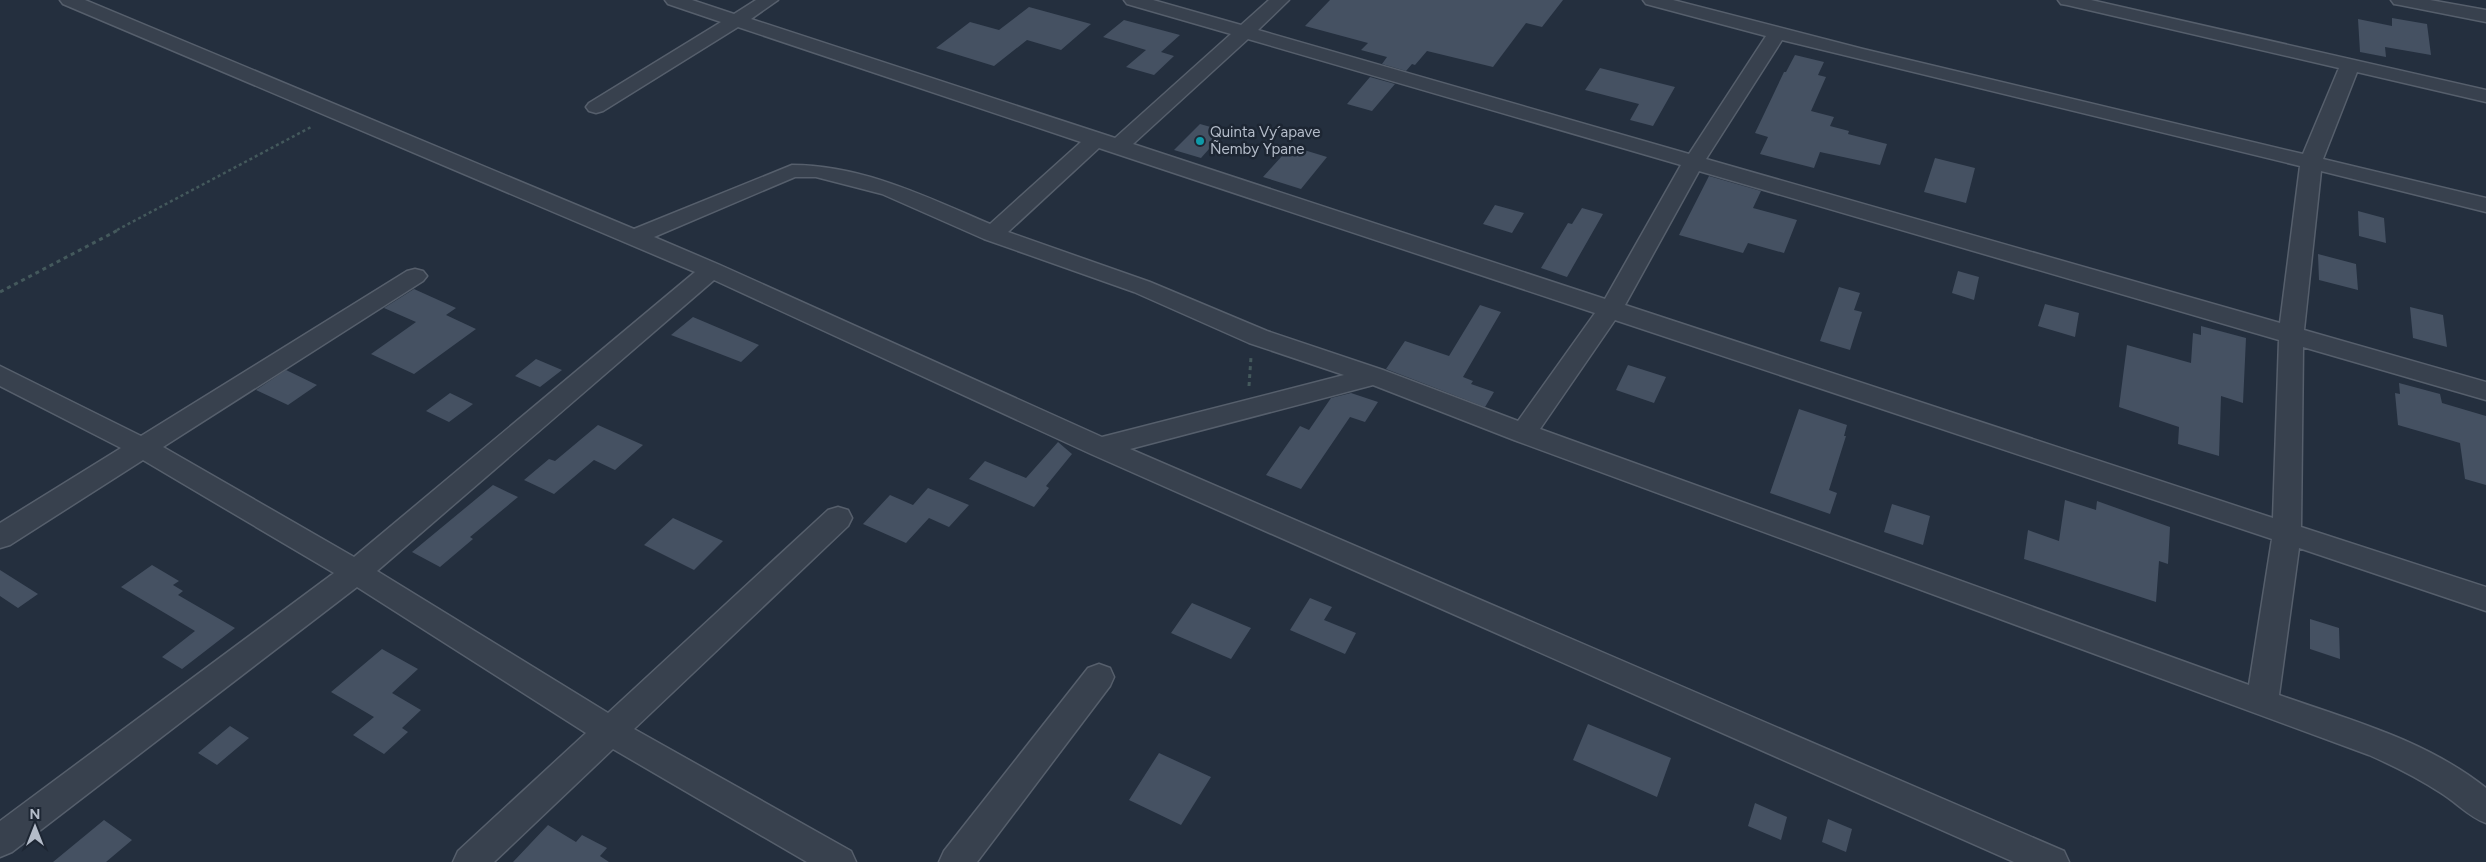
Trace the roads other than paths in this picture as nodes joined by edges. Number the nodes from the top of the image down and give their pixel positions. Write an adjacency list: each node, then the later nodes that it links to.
1 (69, 0): 22 (street)
2 (674, 0): 10 (street)
3 (769, 0): 10 (street)
4 (1133, 0): 11 (street)
5 (1280, 0): 11 (street)
6 (1652, 0): 12 (street)
7 (2067, 0): 13 (street)
8 (2400, 0): 9 (street)
9 (2486, 16)
10 (735, 21): 15 (street); 16 (street)
11 (1244, 32): 17 (street); 19 (street)
12 (1777, 34): 18 (street); 19 (street)
13 (2350, 65): 14 (street); 18 (street)
14 (2486, 96)
15 (596, 107)
16 (1097, 139): 17 (street); 21 (street)
17 (1119, 146): 25 (street)
18 (2311, 161): 20 (street); 26 (street)
19 (1693, 163): 25 (street); 26 (street)
20 (2486, 205)
21 (992, 234): 22 (street); 28 (street)
22 (634, 237): 23 (street)
23 (712, 270): 31 (street); 36 (street)
24 (415, 276): 32 (street)
25 (1610, 310): 30 (street); 34 (street)
26 (2291, 335): 29 (street); 34 (street)
27 (0, 375): 32 (street)
28 (1374, 376): 30 (street); 31 (street)
29 (2486, 391)
30 (1523, 433): 39 (street)
31 (1100, 447): 46 (street)
32 (143, 448): 35 (street); 36 (street)
33 (838, 518): 40 (street)
34 (2286, 534): 37 (street); 39 (street)
35 (0, 537)
36 (356, 572): 40 (street); 42 (street)
37 (2486, 599)
38 (1099, 677): 45 (street)
39 (2262, 703): 41 (street)
40 (611, 732): 43 (street); 44 (street)
41 (2486, 808)
42 (0, 841)
43 (470, 862)
44 (839, 862)
45 (956, 862)
46 (2052, 862)

